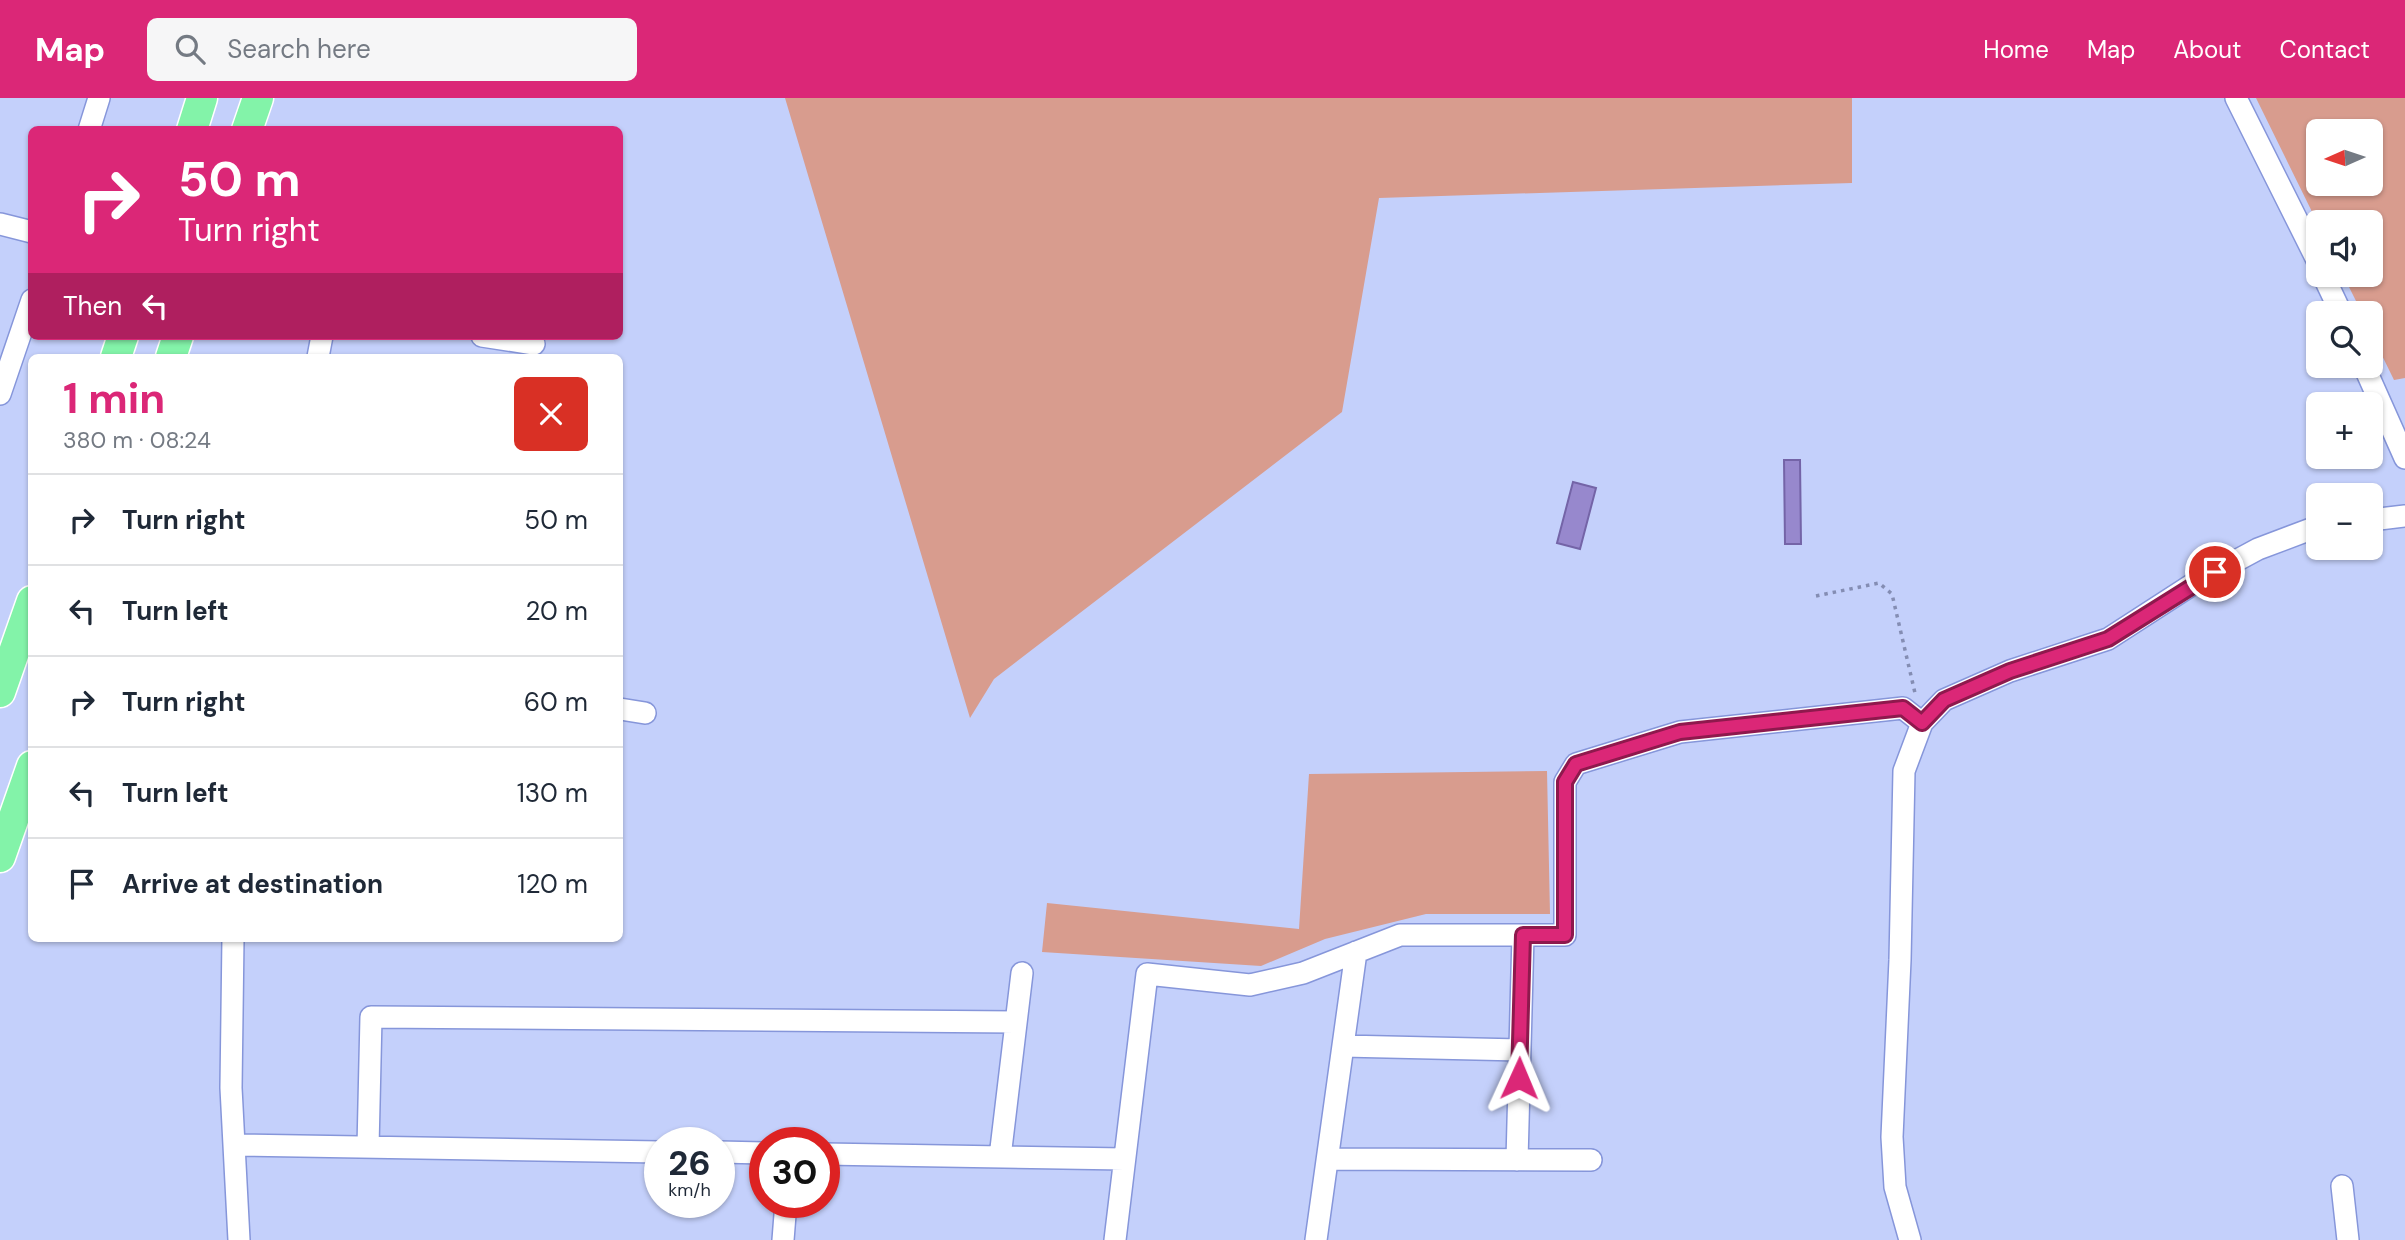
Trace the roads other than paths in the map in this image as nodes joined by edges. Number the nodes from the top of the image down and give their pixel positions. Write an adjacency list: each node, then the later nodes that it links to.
1 (99, 98): 5 (street)
2 (202, 98): 6 (highway)
3 (258, 98): 7 (highway)
4 (2236, 98): 10 (street)
5 (90, 126)
6 (193, 126)
7 (248, 126)
8 (0, 224): 9 (street)
9 (28, 231)
10 (2306, 238)
11 (28, 311): 15 (street)
12 (508, 340): 13 (street)
13 (534, 344)
14 (2369, 378): 16 (street)
15 (2, 384)
16 (2405, 458)
17 (2405, 516): 18 (street)
18 (2383, 519)
19 (2306, 531): 24 (street)
20 (28, 612): 21 (highway)
21 (0, 692)
22 (623, 709): 23 (street)
23 (645, 713)
24 (1922, 723): 27 (street); 49 (street)
25 (28, 777): 26 (highway)
26 (0, 857)
27 (1523, 935): 29 (street); 33 (street)
28 (233, 942): 34 (street)
29 (1356, 952): 32 (street); 39 (street)
30 (1022, 973): 31 (street)
31 (1016, 1022): 35 (street); 38 (street)
32 (1343, 1046): 33 (street); 40 (street)
33 (1520, 1050): 41 (street)
34 (233, 1145): 35 (street); 45 (street)
35 (368, 1147): 36 (street)
36 (644, 1152)
37 (840, 1154): 38 (street)
38 (1000, 1157): 39 (street)
39 (1125, 1159): 47 (street)
40 (1328, 1159): 41 (street); 48 (street)
41 (1517, 1160): 42 (street)
42 (1591, 1160)
43 (2342, 1186): 50 (street)
44 (785, 1218): 46 (street)
45 (239, 1240)
46 (783, 1240)
47 (1115, 1240)
48 (1316, 1240)
49 (1910, 1240)
50 (2348, 1240)

